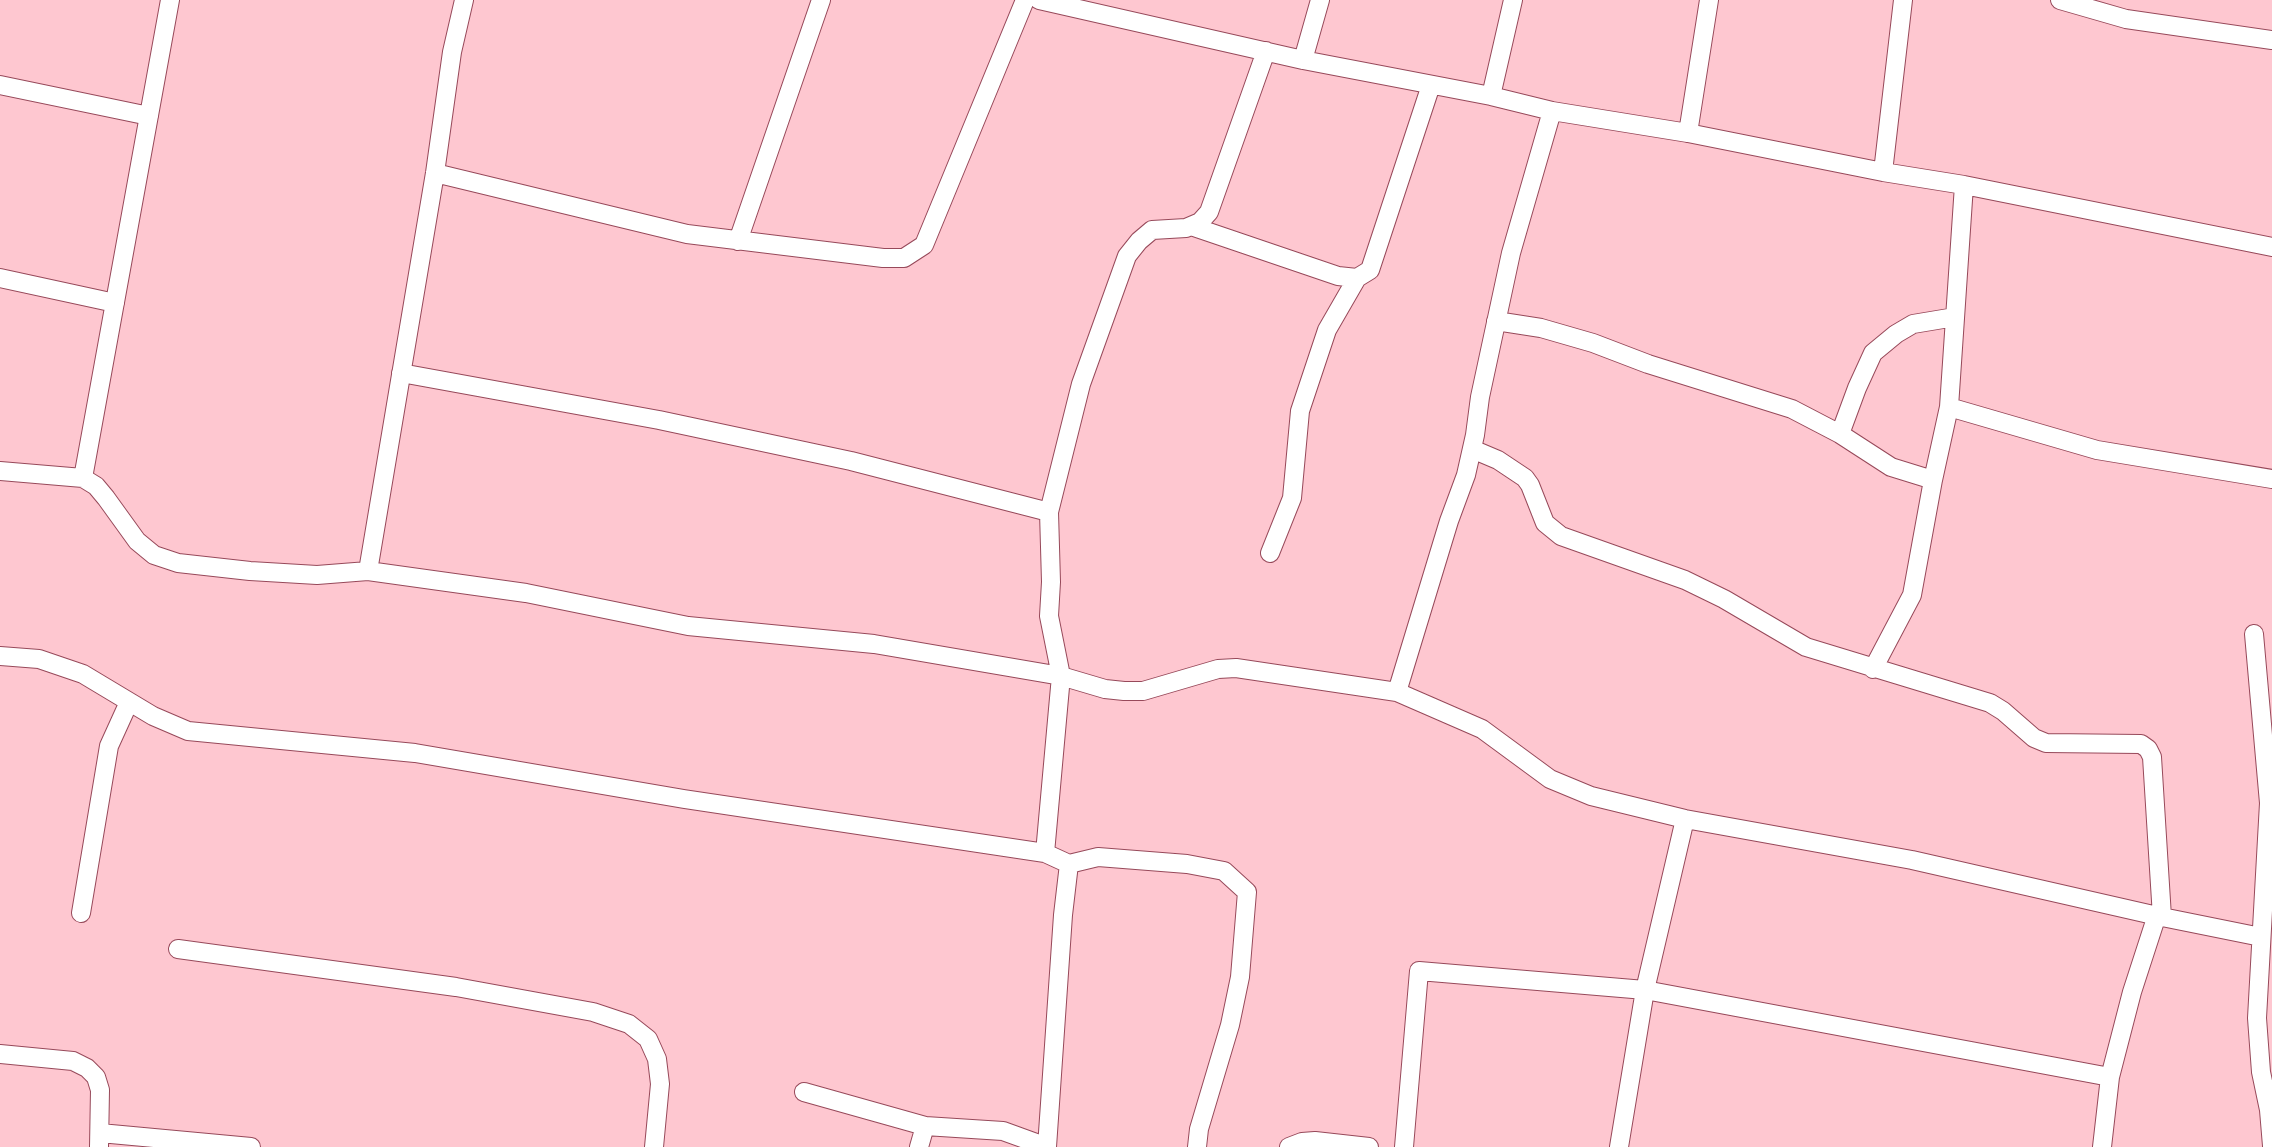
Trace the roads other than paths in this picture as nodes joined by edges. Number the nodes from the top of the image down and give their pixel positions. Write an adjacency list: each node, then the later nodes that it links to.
1 (170, 0): 18 (street)
2 (464, 0): 21 (street)
3 (822, 0): 24 (street)
4 (1025, 0): 24 (street)
5 (1039, 0): 12 (street)
6 (1320, 0): 13 (street)
7 (1513, 0): 16 (street)
8 (1709, 0): 19 (street)
9 (1903, 0): 20 (street)
10 (2060, 0): 11 (street)
11 (2272, 40)
12 (1266, 51): 13 (street); 23 (street)
13 (1303, 60): 15 (street)
14 (0, 85): 18 (street)
15 (1431, 85): 16 (street); 27 (street)
16 (1491, 96): 17 (street)
17 (1552, 111): 19 (street); 30 (street)
18 (149, 116): 28 (street)
19 (1688, 133): 20 (street)
20 (1883, 172): 22 (street)
21 (435, 174): 24 (street); 31 (street)
22 (1964, 185): 25 (street); 29 (street)
23 (1191, 226): 27 (street); 39 (street)
24 (738, 241)
25 (2272, 247)
26 (0, 278): 28 (street)
27 (1357, 278): 40 (street)
28 (115, 303): 36 (street)
29 (1955, 317): 32 (street); 33 (street)
30 (1496, 321): 33 (street); 34 (street)
31 (401, 373): 39 (street); 41 (street)
32 (1949, 407): 37 (street); 38 (street)
33 (1840, 434): 38 (street)
34 (1472, 449): 44 (street); 46 (street)
35 (0, 471): 36 (street)
36 (83, 478): 41 (street)
37 (2272, 479)
38 (1932, 480): 44 (street)
39 (1049, 512): 45 (street)
40 (1270, 553)
41 (368, 571): 45 (street)
42 (2254, 634): 53 (street)
43 (0, 656): 47 (street)
44 (1873, 669): 52 (street)
45 (1061, 676): 46 (street); 49 (street)
46 (1397, 692): 48 (street)
47 (129, 702): 49 (street); 51 (street)
48 (1685, 819): 52 (street); 55 (street)
49 (1045, 853): 50 (street)
50 (1069, 864): 65 (street); 66 (street)
51 (81, 914)
52 (2160, 916): 53 (street); 57 (street)
53 (2262, 937): 61 (street)
54 (178, 949): 63 (street)
55 (1645, 990): 57 (street); 69 (street); 70 (street)
56 (0, 1054): 60 (street)
57 (2110, 1077): 71 (street)
58 (804, 1092): 59 (street)
59 (925, 1126): 64 (street); 65 (street)
60 (99, 1140): 62 (street)
61 (2272, 1146)
62 (250, 1147)
63 (654, 1147)
64 (920, 1147)
65 (1047, 1147)
66 (1196, 1147)
67 (1289, 1147): 68 (street)
68 (1369, 1147)
69 (1404, 1147)
70 (1619, 1147)
71 (2102, 1147)

